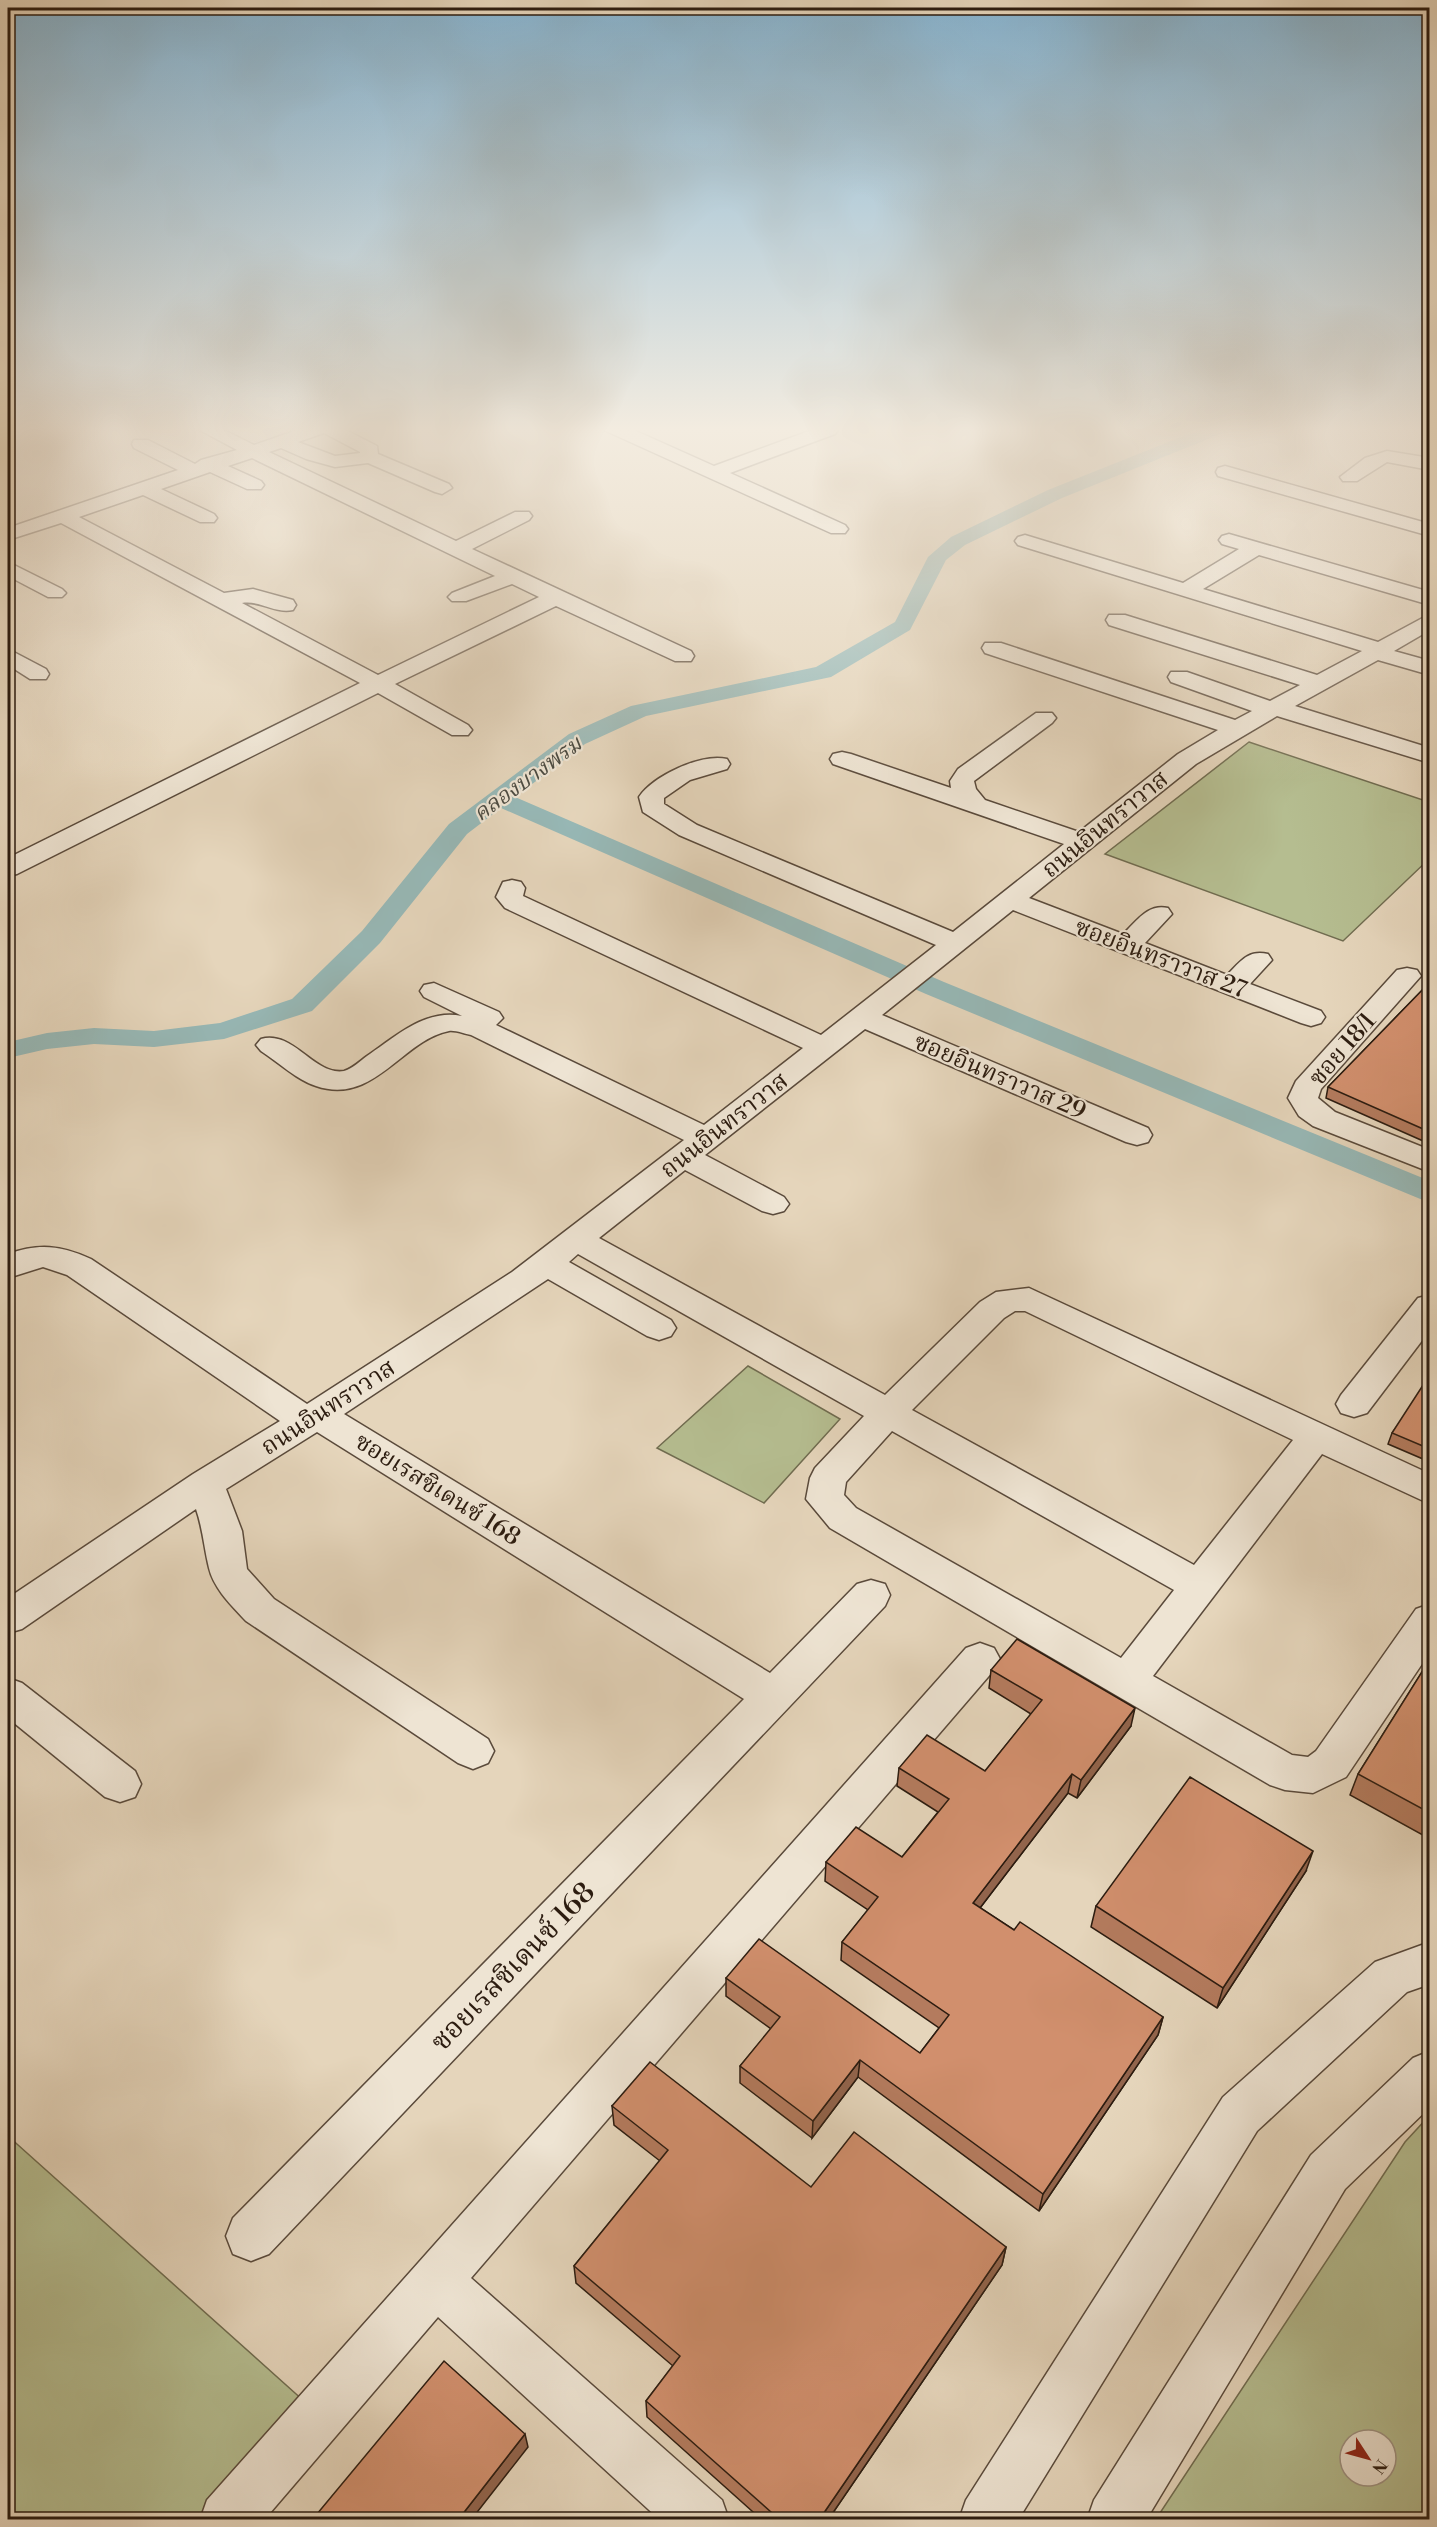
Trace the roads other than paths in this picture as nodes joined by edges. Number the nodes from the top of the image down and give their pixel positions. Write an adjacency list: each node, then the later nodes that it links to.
1 (117, 545): 15 (street)
2 (447, 545): 7 (street)
3 (464, 545): 7 (street)
4 (1035, 545): 10 (street)
5 (1246, 545): 6 (street)
6 (1256, 548): 10 (street); 14 (street)
7 (456, 549): 9 (street)
8 (8, 568): 11 (street)
9 (514, 576): 12 (street); 13 (street)
10 (1186, 590): 20 (street)
11 (55, 593)
12 (459, 597)
13 (557, 597): 22 (street); 26 (street)
14 (1430, 599)
15 (220, 600): 16 (street); 26 (street)
16 (285, 605)
17 (1117, 620): 27 (street)
18 (1430, 620): 20 (street, ถนนอินทราวาส)
19 (993, 648): 30 (street)
20 (1380, 651): 23 (street); 27 (street, ถนนอินทราวาส)
21 (8, 656): 24 (street)
22 (683, 656)
23 (1430, 668)
24 (38, 674)
25 (1179, 677): 28 (street)
26 (380, 684): 31 (street); 37 (street)
27 (1321, 684): 28 (street, ถนนอินทราวาส)
28 (1275, 709): 30 (street, ถนนอินทราวาส); 32 (street)
29 (1044, 718): 35 (street)
30 (1238, 729): 36 (street, ถนนอินทราวาส)
31 (460, 730)
32 (1430, 756)
33 (842, 759): 35 (street)
34 (718, 764): 42 (street)
35 (976, 805): 36 (street)
36 (1083, 842): 39 (street, ถนนอินทราวาส)
37 (8, 868)
38 (512, 888): 51 (street)
39 (1010, 900): 42 (street, ถนนอินทราวาส); 43 (street, ซอยอินทราวาส 27)
40 (1159, 914): 43 (street)
41 (523, 923): 51 (street)
42 (956, 943): 48 (street, ถนนอินทราวาส)
43 (1127, 945): 46 (street, ซอยอินทราวาส 27)
44 (1258, 960): 46 (street)
45 (1407, 975): 54 (street, ซอย 18/1)
46 (1232, 986): 49 (street, ซอยอินทราวาส 27)
47 (434, 991): 53 (street)
48 (862, 1017): 51 (street, ถนนอินทราวาส); 52 (street, ซอยอินทราวาส 29)
49 (1311, 1017)
50 (271, 1045): 53 (street)
51 (817, 1052): 53 (street, ถนนอินทราวาส)
52 (1137, 1135)
53 (702, 1141): 55 (street); 56 (street, ถนนอินทราวาส)
54 (1430, 1162)
55 (773, 1204)
56 (576, 1239): 57 (street, ถนนอินทราวาส); 62 (street)
57 (546, 1263): 60 (street); 63 (street, ถนนอินทราวาส)
58 (8, 1267): 63 (street, ซอยเรสซิเดนซ์ 168)
59 (1430, 1306): 61 (street)
60 (659, 1328)
61 (1354, 1404)
62 (888, 1413): 64 (street); 67 (street); 72 (street)
63 (312, 1418): 65 (street, ถนนอินทราวาส); 74 (street, ซอยเรสซิเดนซ์ 168)
64 (1316, 1436): 66 (street); 67 (street)
65 (206, 1484): 69 (street, ถนนอินทราวาส); 75 (street)
66 (1430, 1490)
67 (1199, 1586): 72 (street)
68 (871, 1595): 74 (street, ซอยเรสซิเดนซ์ 168)
69 (14, 1605)
70 (1430, 1620): 72 (street)
71 (980, 1659): 80 (street)
72 (1126, 1681)
73 (8, 1695): 76 (street)
74 (772, 1696): 79 (street, ซอยเรสซิเดนซ์ 168)
75 (473, 1751)
76 (120, 1785)
77 (1430, 1963): 83 (street)
78 (1430, 2074): 84 (street)
79 (251, 2236)
80 (436, 2281): 81 (street); 82 (street)
81 (227, 2520)
82 (702, 2520)
83 (986, 2520)
84 (1114, 2520)

